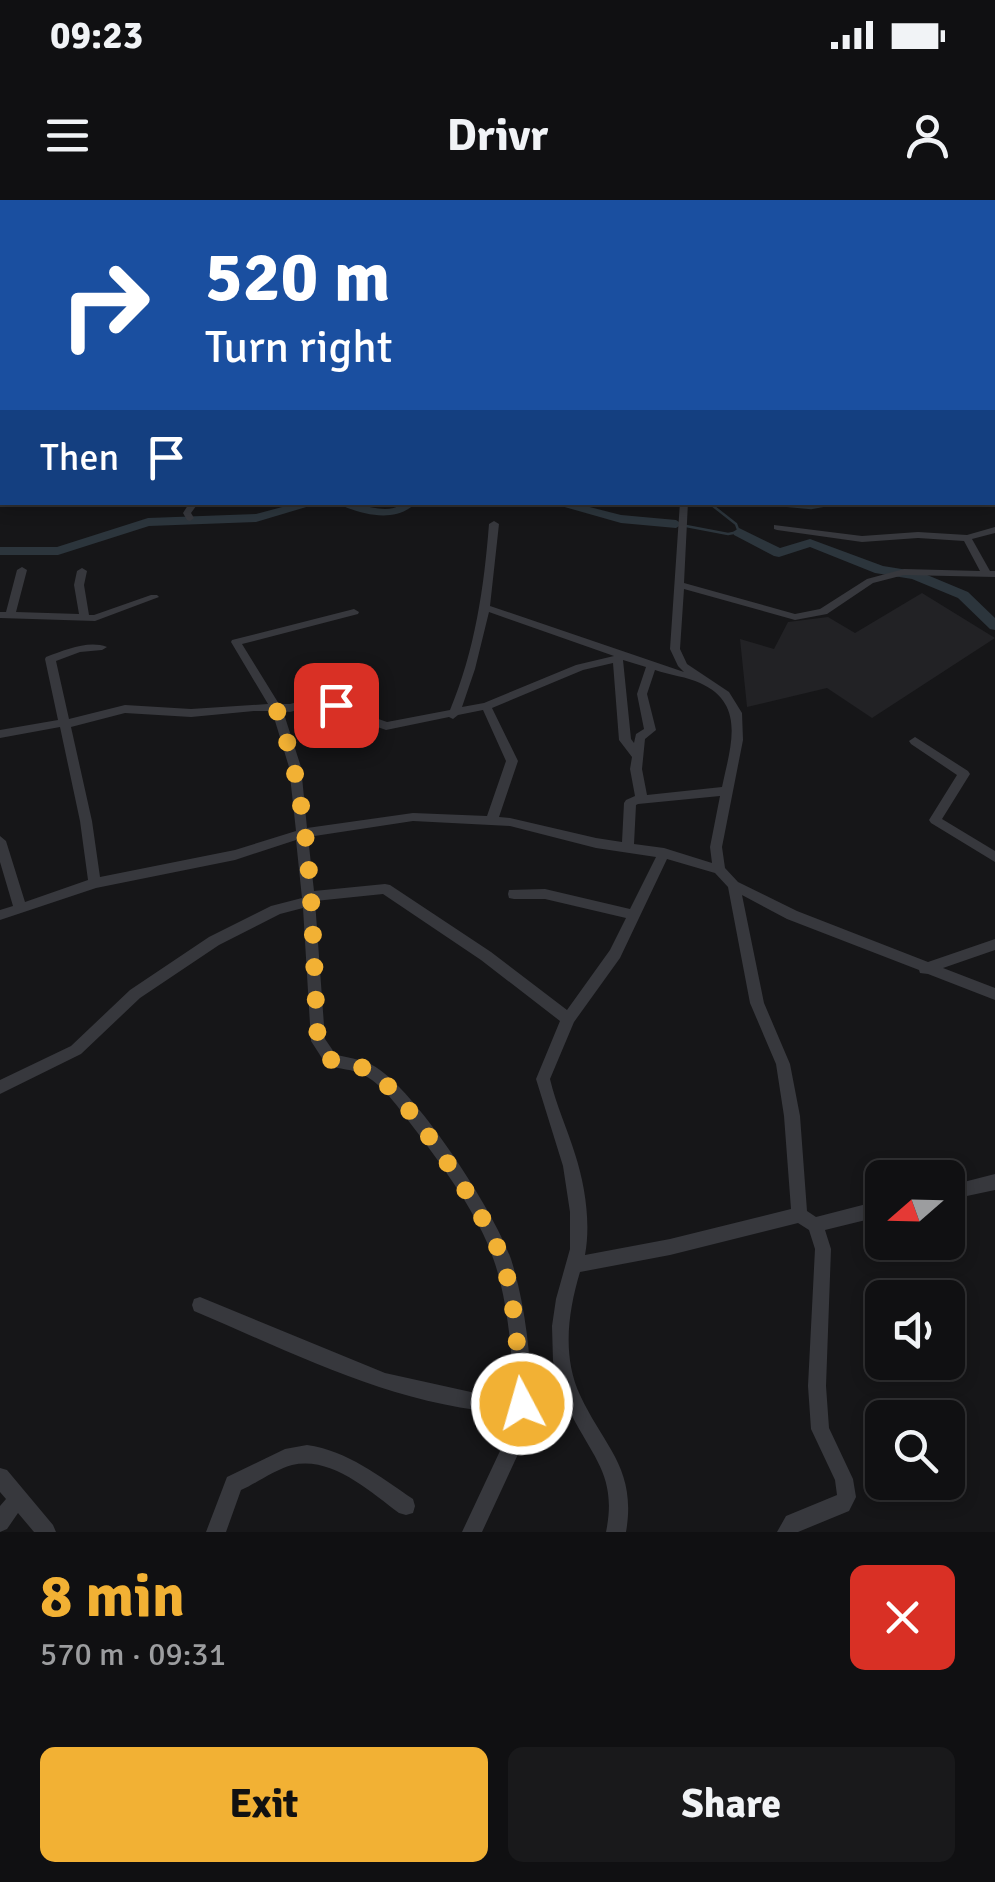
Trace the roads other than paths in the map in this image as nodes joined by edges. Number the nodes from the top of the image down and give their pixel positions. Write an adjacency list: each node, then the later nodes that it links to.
1 (193, 505): 3 (street)
2 (684, 505): 11 (street)
3 (190, 518)
4 (494, 524): 13 (street)
5 (777, 528): 7 (street)
6 (995, 530): 7 (street)
7 (967, 538): 10 (street)
8 (22, 570): 15 (street)
9 (82, 571): 16 (street)
10 (991, 574): 11 (street)
11 (680, 585): 20 (street)
12 (154, 597): 16 (street)
13 (486, 608): 18 (street); 23 (street)
14 (354, 612): 22 (street)
15 (6, 614): 16 (street)
16 (85, 618)
17 (102, 648): 24 (street)
18 (621, 657): 19 (street); 21 (street); 27 (street)
19 (650, 666): 20 (street); 27 (street)
20 (696, 679): 28 (street)
21 (486, 706): 23 (street); 30 (street)
22 (276, 708): 23 (street); 24 (street); 31 (street)
23 (453, 715)
24 (65, 723): 25 (street); 37 (street)
25 (0, 734)
26 (914, 741): 35 (street)
27 (636, 755): 29 (street)
28 (725, 790): 29 (street); 36 (street)
29 (642, 798): 33 (street)
30 (492, 820): 31 (street); 33 (street)
31 (304, 833): 37 (street); 40 (street)
32 (0, 841): 41 (street)
33 (628, 846): 34 (street)
34 (664, 853): 36 (street); 43 (street)
35 (995, 857)
36 (719, 870): 38 (street)
37 (95, 883): 41 (street)
38 (734, 886): 45 (street); 52 (street)
39 (514, 894): 43 (street)
40 (309, 899): 47 (street); 48 (street); 55 (street)
41 (20, 908): 42 (street)
42 (0, 915)
43 (633, 915): 47 (street)
44 (995, 944): 45 (street)
45 (925, 969): 46 (street)
46 (995, 994)
47 (568, 1019): 53 (street)
48 (0, 1087)
49 (995, 1182): 50 (street)
50 (965, 1189)
51 (865, 1211): 52 (street)
52 (807, 1220): 53 (street); 64 (street)
53 (576, 1265): 56 (street)
54 (200, 1305): 55 (street)
55 (522, 1404): 56 (street); 62 (street)
56 (574, 1407): 63 (street)
57 (6, 1486): 59 (street); 60 (street)
58 (406, 1506): 61 (street)
59 (0, 1522)
60 (46, 1532)
61 (216, 1532)
62 (472, 1532)
63 (616, 1532)
64 (787, 1532)

